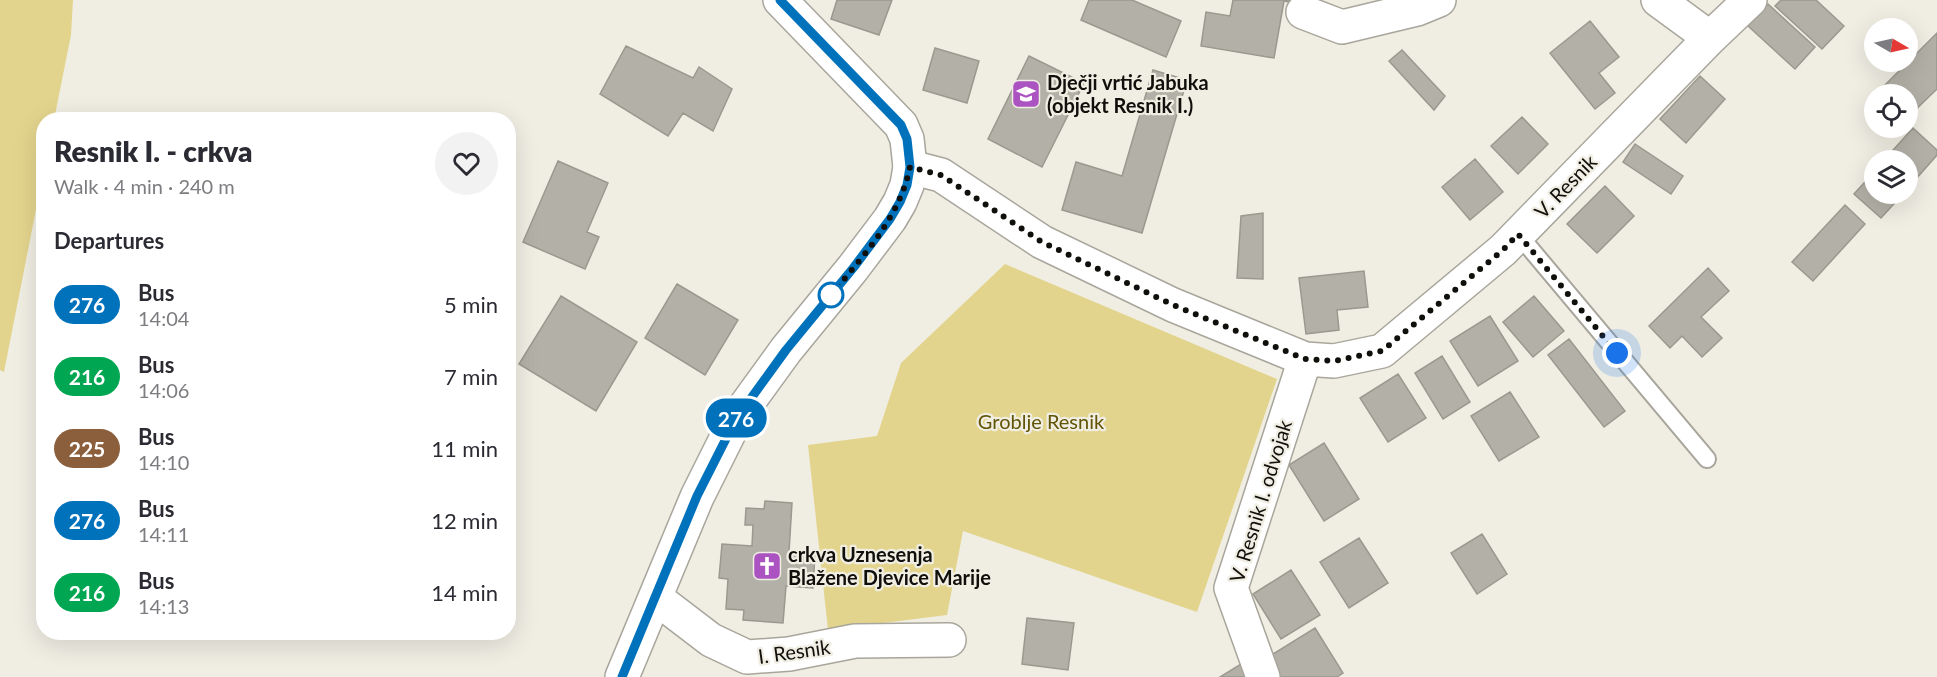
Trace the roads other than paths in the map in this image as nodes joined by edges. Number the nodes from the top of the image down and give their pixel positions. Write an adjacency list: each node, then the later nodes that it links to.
1 (780, 0): 7 (street)
2 (1439, 0): 5 (street)
3 (1658, 0): 6 (street)
4 (1750, 0): 6 (street, V. Resnik)
5 (1303, 12)
6 (1710, 38): 8 (street, V. Resnik)
7 (910, 167): 9 (street, V. Resnik); 11 (street)
8 (1518, 234): 9 (street, V. Resnik); 10 (lane)
9 (1305, 359): 14 (street, V. Resnik I. odvojak)
10 (1707, 459)
11 (656, 598): 12 (street, I. Resnik); 13 (street)
12 (950, 640)
13 (622, 677)
14 (1263, 677)

